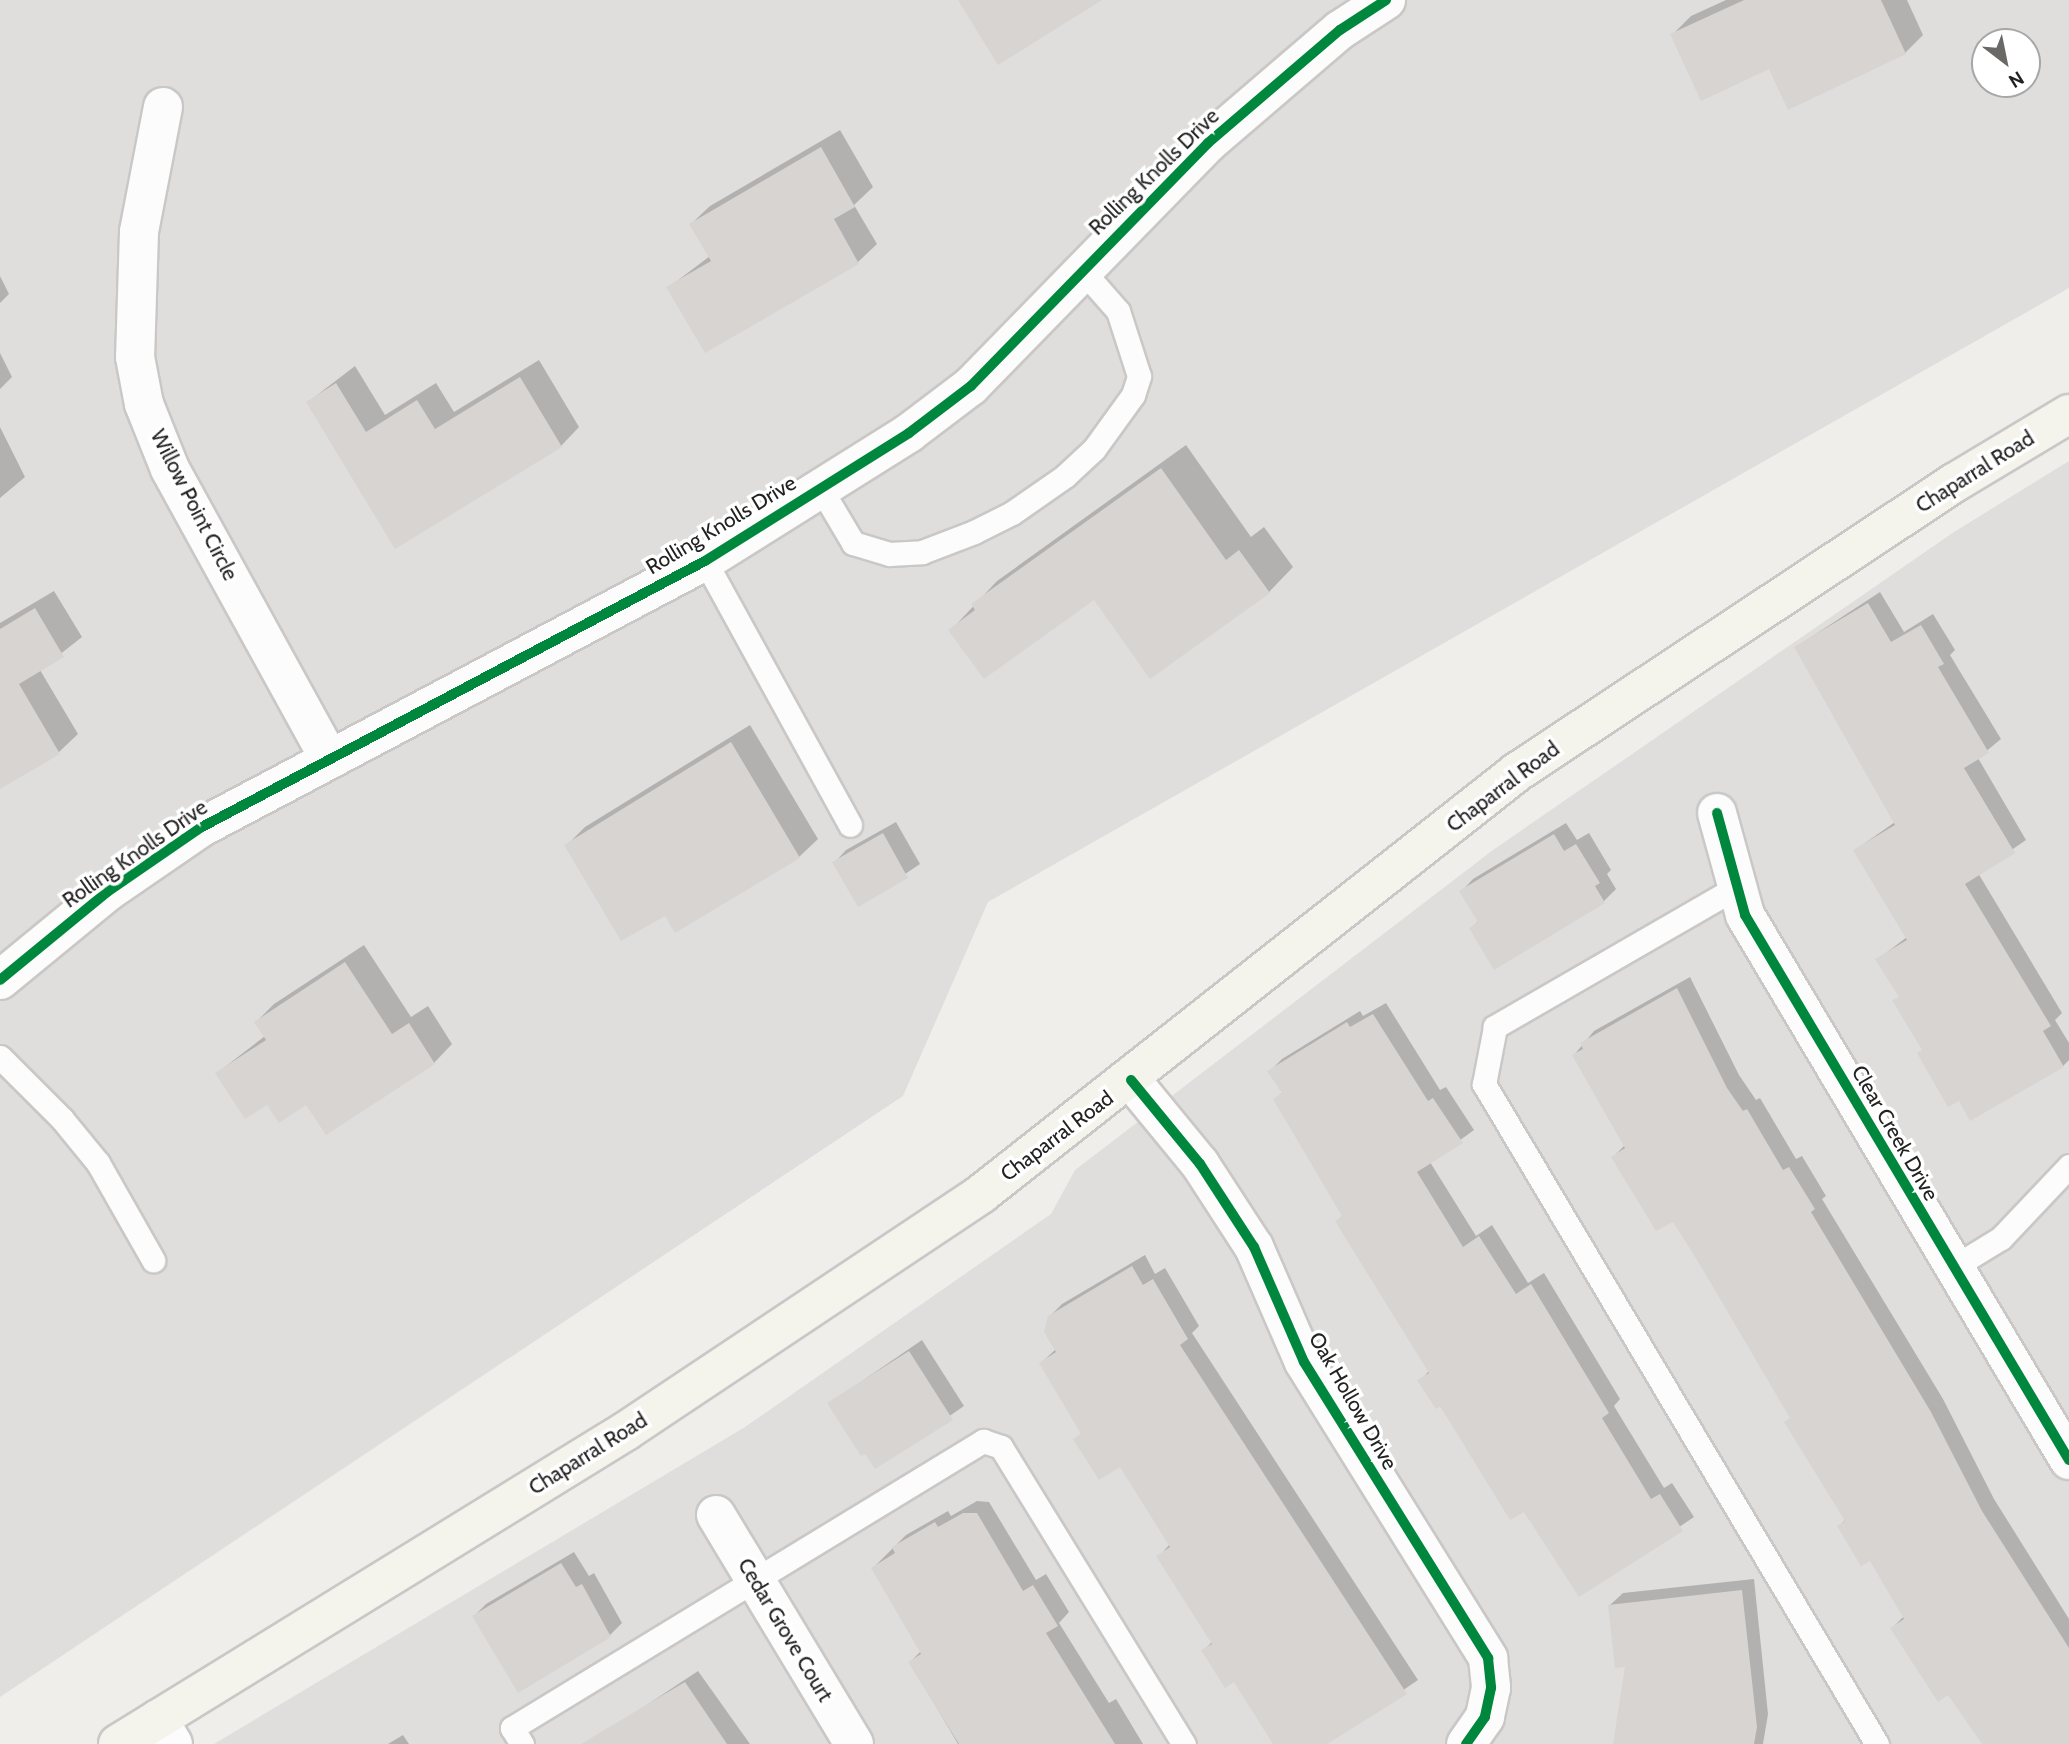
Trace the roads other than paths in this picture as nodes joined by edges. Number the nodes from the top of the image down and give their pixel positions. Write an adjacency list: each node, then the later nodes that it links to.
1 (1386, 0): 3 (street, Rolling Knolls Drive)
2 (163, 107): 7 (street, Willow Point Circle)
3 (1082, 270): 5 (street, Rolling Knolls Drive); 5 (lane)
4 (2069, 414): 13 (main road, Chaparral Road)
5 (821, 489): 6 (street, Rolling Knolls Drive)
6 (705, 561): 7 (street, Rolling Knolls Drive); 9 (lane)
7 (330, 758): 11 (street, Rolling Knolls Drive)
8 (1717, 813): 10 (street, Clear Creek Drive)
9 (850, 825)
10 (1737, 887): 16 (street, Clear Creek Drive); 26 (lane)
11 (0, 980)
12 (0, 1057): 15 (lane)
13 (1131, 1080): 20 (street, Oak Hollow Drive); 21 (main road, Chaparral Road)
14 (2069, 1166): 16 (lane)
15 (153, 1260)
16 (1951, 1268): 17 (street, Clear Creek Drive)
17 (2069, 1460)
18 (716, 1515): 19 (street, Cedar Grove Court)
19 (752, 1578): 23 (lane); 24 (street, Cedar Grove Court); 25 (lane)
20 (1476, 1731)
21 (165, 1732): 22 (main road, Chaparral Road)
22 (118, 1744)
23 (522, 1744)
24 (854, 1744)
25 (1184, 1744)
26 (1877, 1744)

